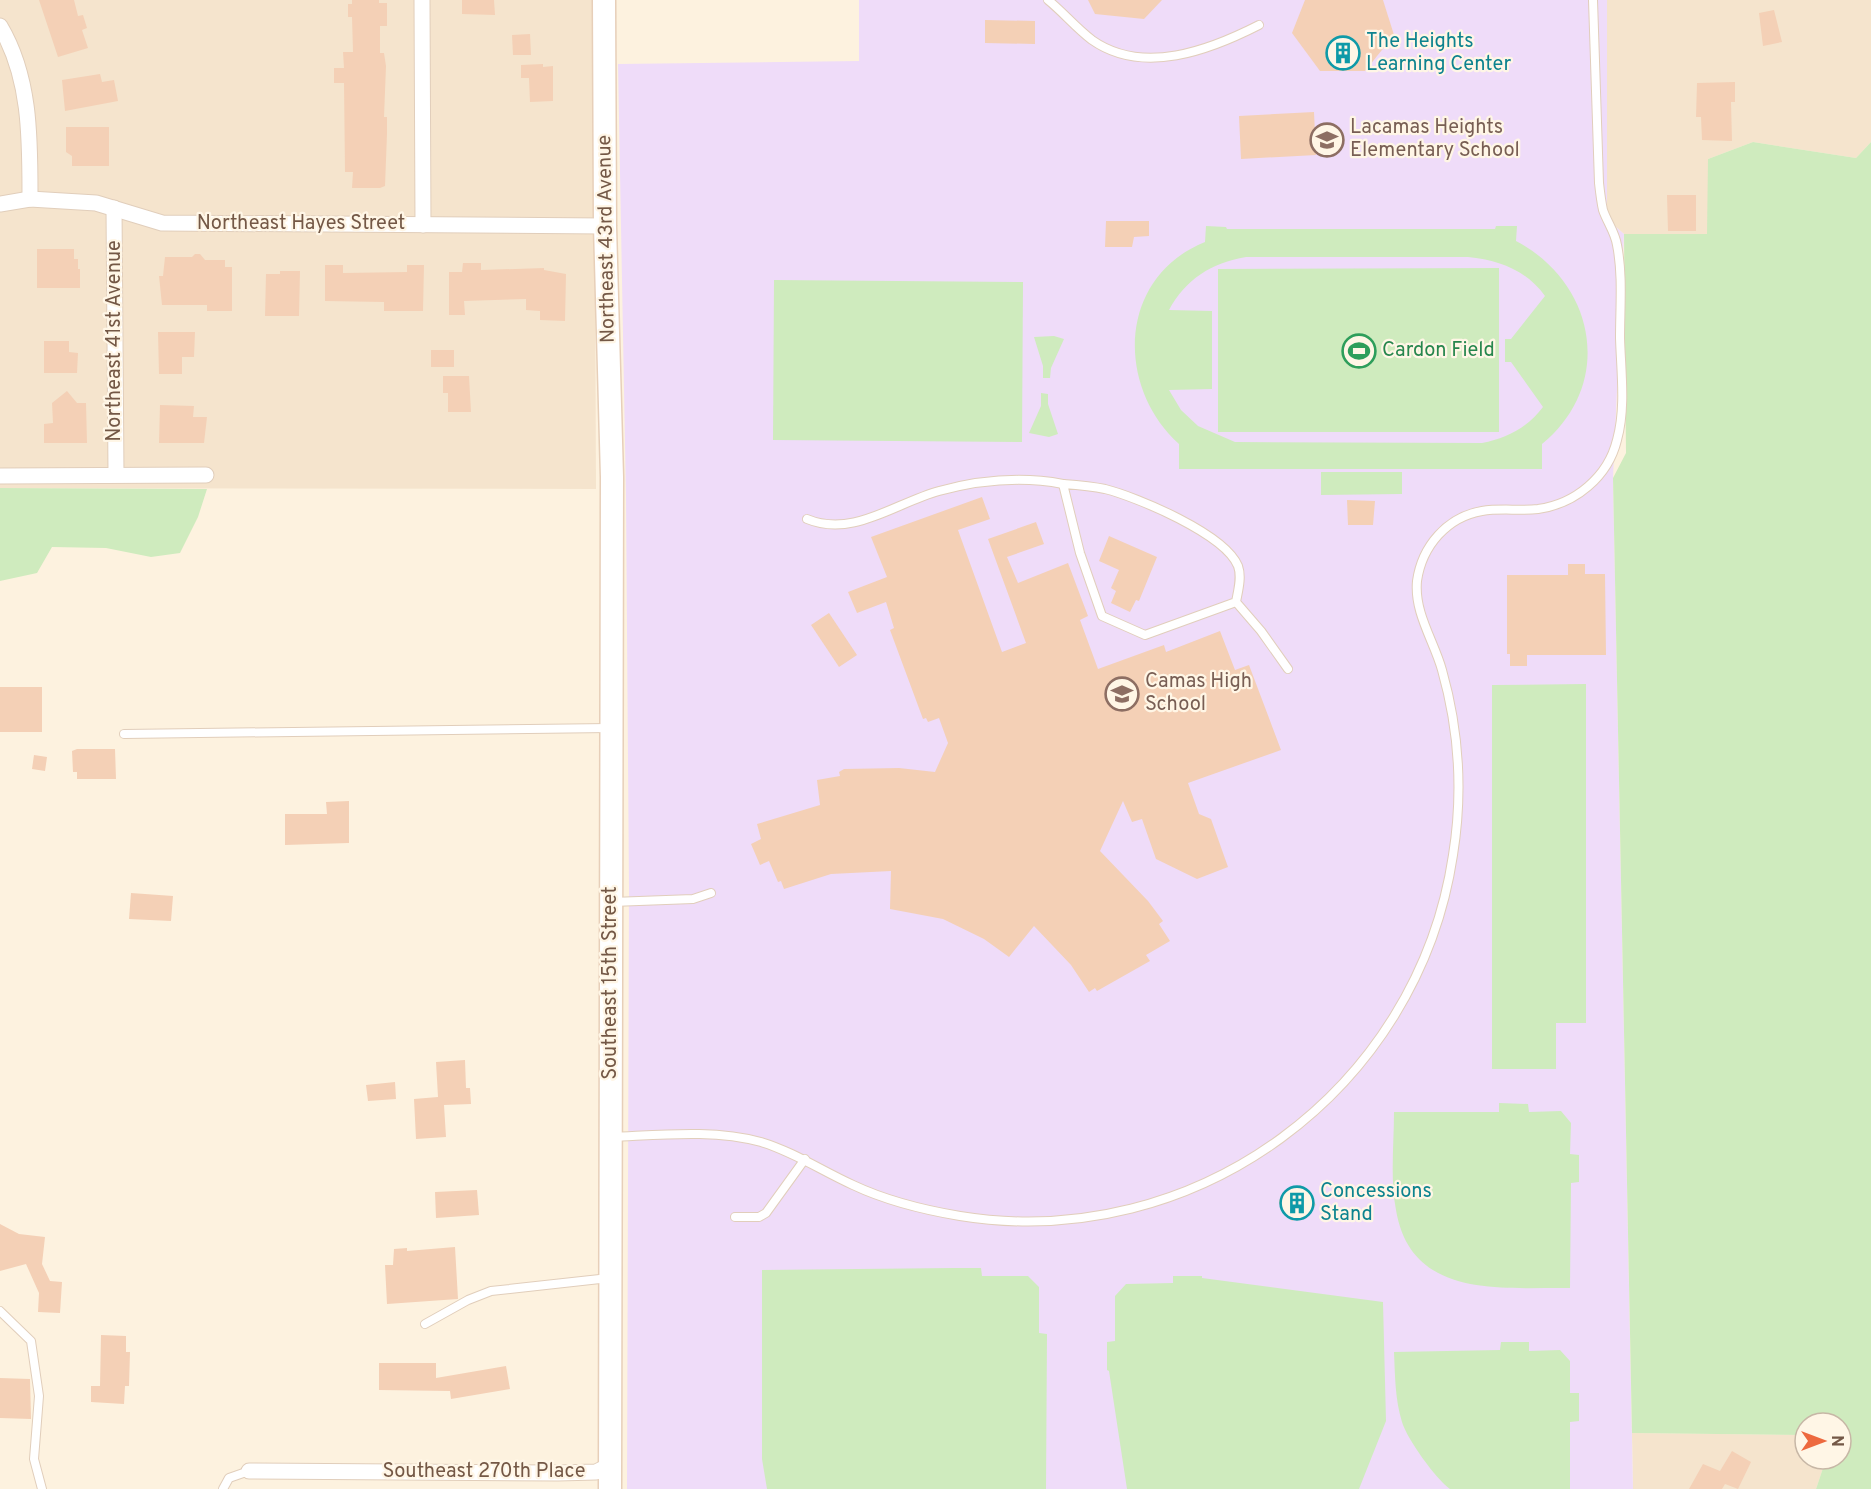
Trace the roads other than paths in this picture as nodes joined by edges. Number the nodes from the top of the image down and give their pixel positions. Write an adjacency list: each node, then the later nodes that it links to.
1 (422, 0): 10 (street)
2 (604, 0): 11 (street, Northeast 43rd Avenue)
3 (1048, 0): 5 (lane)
4 (1593, 0): 25 (lane)
5 (1259, 25)
6 (0, 26): 7 (street)
7 (30, 199): 8 (street, Northeast Hayes Street); 9 (street, Northeast Hayes Street)
8 (0, 204)
9 (114, 208): 10 (street, Northeast Hayes Street); 12 (street, Northeast 41st Avenue)
10 (423, 225): 11 (street, Northeast Hayes Street)
11 (605, 226): 15 (street, Northeast 43rd Avenue)
12 (116, 474): 13 (street); 14 (street)
13 (206, 475)
14 (0, 476)
15 (612, 477): 20 (street, Southeast 15th Street)
16 (1063, 484): 17 (lane); 18 (lane); 18 (lane)
17 (807, 519)
18 (1236, 602): 19 (lane)
19 (1288, 669)
20 (612, 728): 21 (lane); 23 (street, Southeast 15th Street)
21 (124, 734)
22 (711, 893): 23 (lane)
23 (611, 902): 24 (street, Southeast 15th Street)
24 (611, 1137): 25 (lane); 27 (street, Southeast 15th Street)
25 (805, 1159): 26 (lane)
26 (735, 1217)
27 (610, 1277): 29 (lane); 30 (street, Southeast 15th Street)
28 (0, 1311): 32 (lane)
29 (425, 1324)
30 (610, 1465): 31 (street, Southeast 270th Place); 34 (street, Southeast 15th Street)
31 (249, 1471): 33 (lane)
32 (42, 1489)
33 (223, 1489)
34 (610, 1489)

